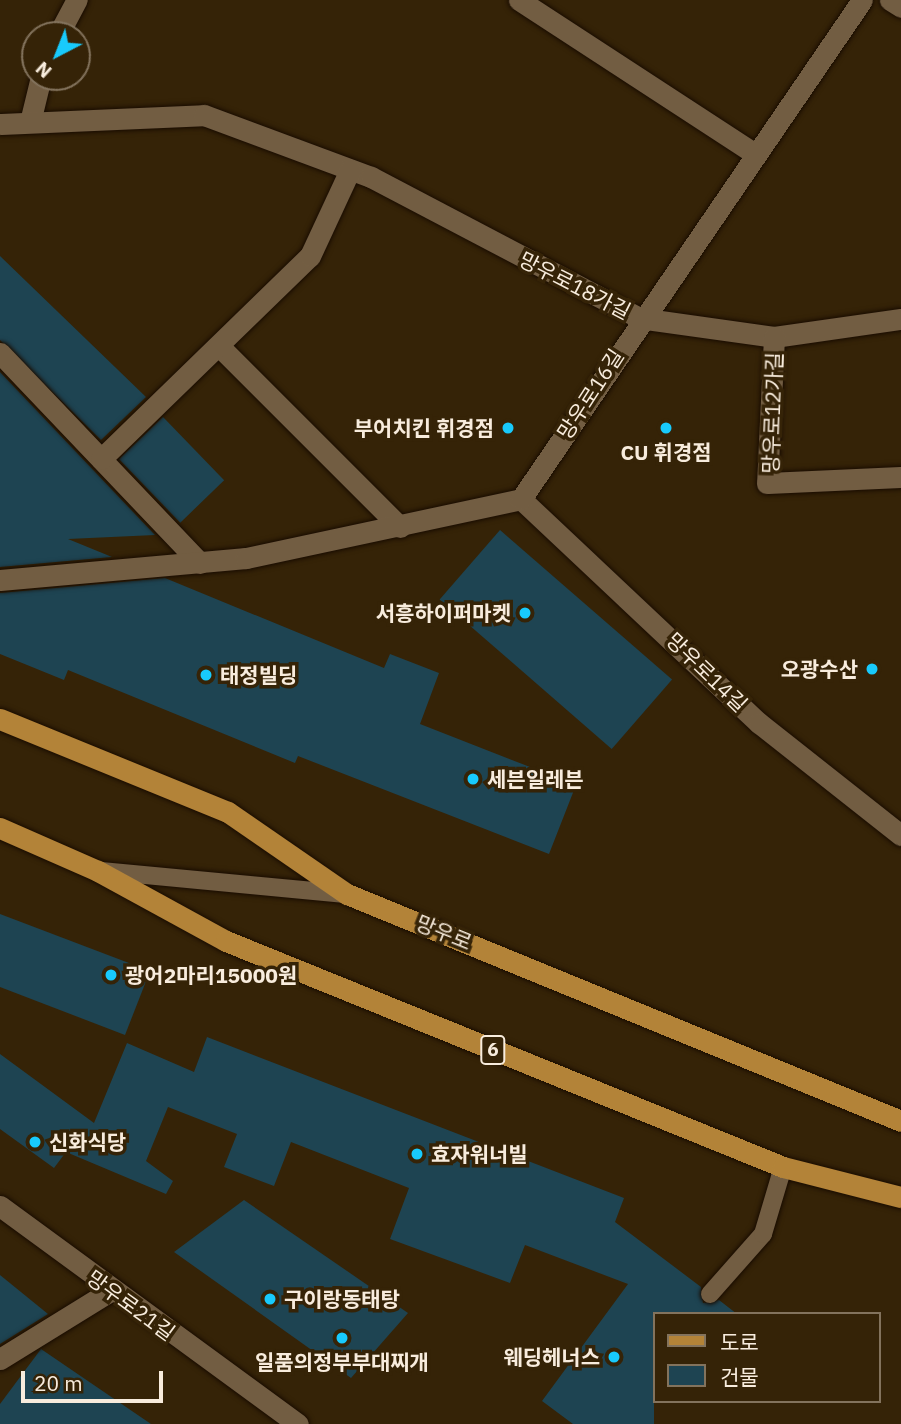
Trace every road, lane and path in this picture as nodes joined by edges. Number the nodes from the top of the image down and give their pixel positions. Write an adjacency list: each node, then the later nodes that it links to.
1 (77, 0): 6 (street)
2 (519, 0): 10 (street)
3 (862, 0): 10 (street, 망우로16길)
4 (890, 0): 5 (street)
5 (901, 7)
6 (66, 21)
7 (38, 91): 8 (street)
8 (30, 122): 9 (street, 망우로18가길); 11 (street, 망우로18가길)
9 (0, 124)
10 (755, 153): 12 (street, 망우로16길)
11 (350, 170): 12 (street, 망우로18가길); 15 (street)
12 (639, 318): 14 (street, 망우로18가길); 19 (street, 망우로16길)
13 (901, 319): 14 (street, 망우로18가길)
14 (774, 337): 18 (street, 망우로12가길)
15 (219, 346): 17 (street); 20 (street)
16 (0, 353): 17 (street)
17 (102, 459): 21 (street)
18 (901, 477)
19 (521, 499): 20 (street); 25 (street, 망우로14길)
20 (400, 527): 21 (street)
21 (200, 563): 22 (street)
22 (0, 580)
23 (0, 719): 27 (main road, 망우로)
24 (0, 828): 26 (main road, 6)
25 (901, 835)
26 (98, 871): 27 (lane); 29 (main road, 6)
27 (347, 894): 28 (main road, 망우로)
28 (901, 1121)
29 (783, 1167): 30 (main road, 6); 33 (lane)
30 (901, 1197)
31 (0, 1206): 32 (street, 망우로21길)
32 (110, 1291): 34 (street); 35 (street, 망우로21길)
33 (710, 1294)
34 (0, 1359)
35 (284, 1420)

